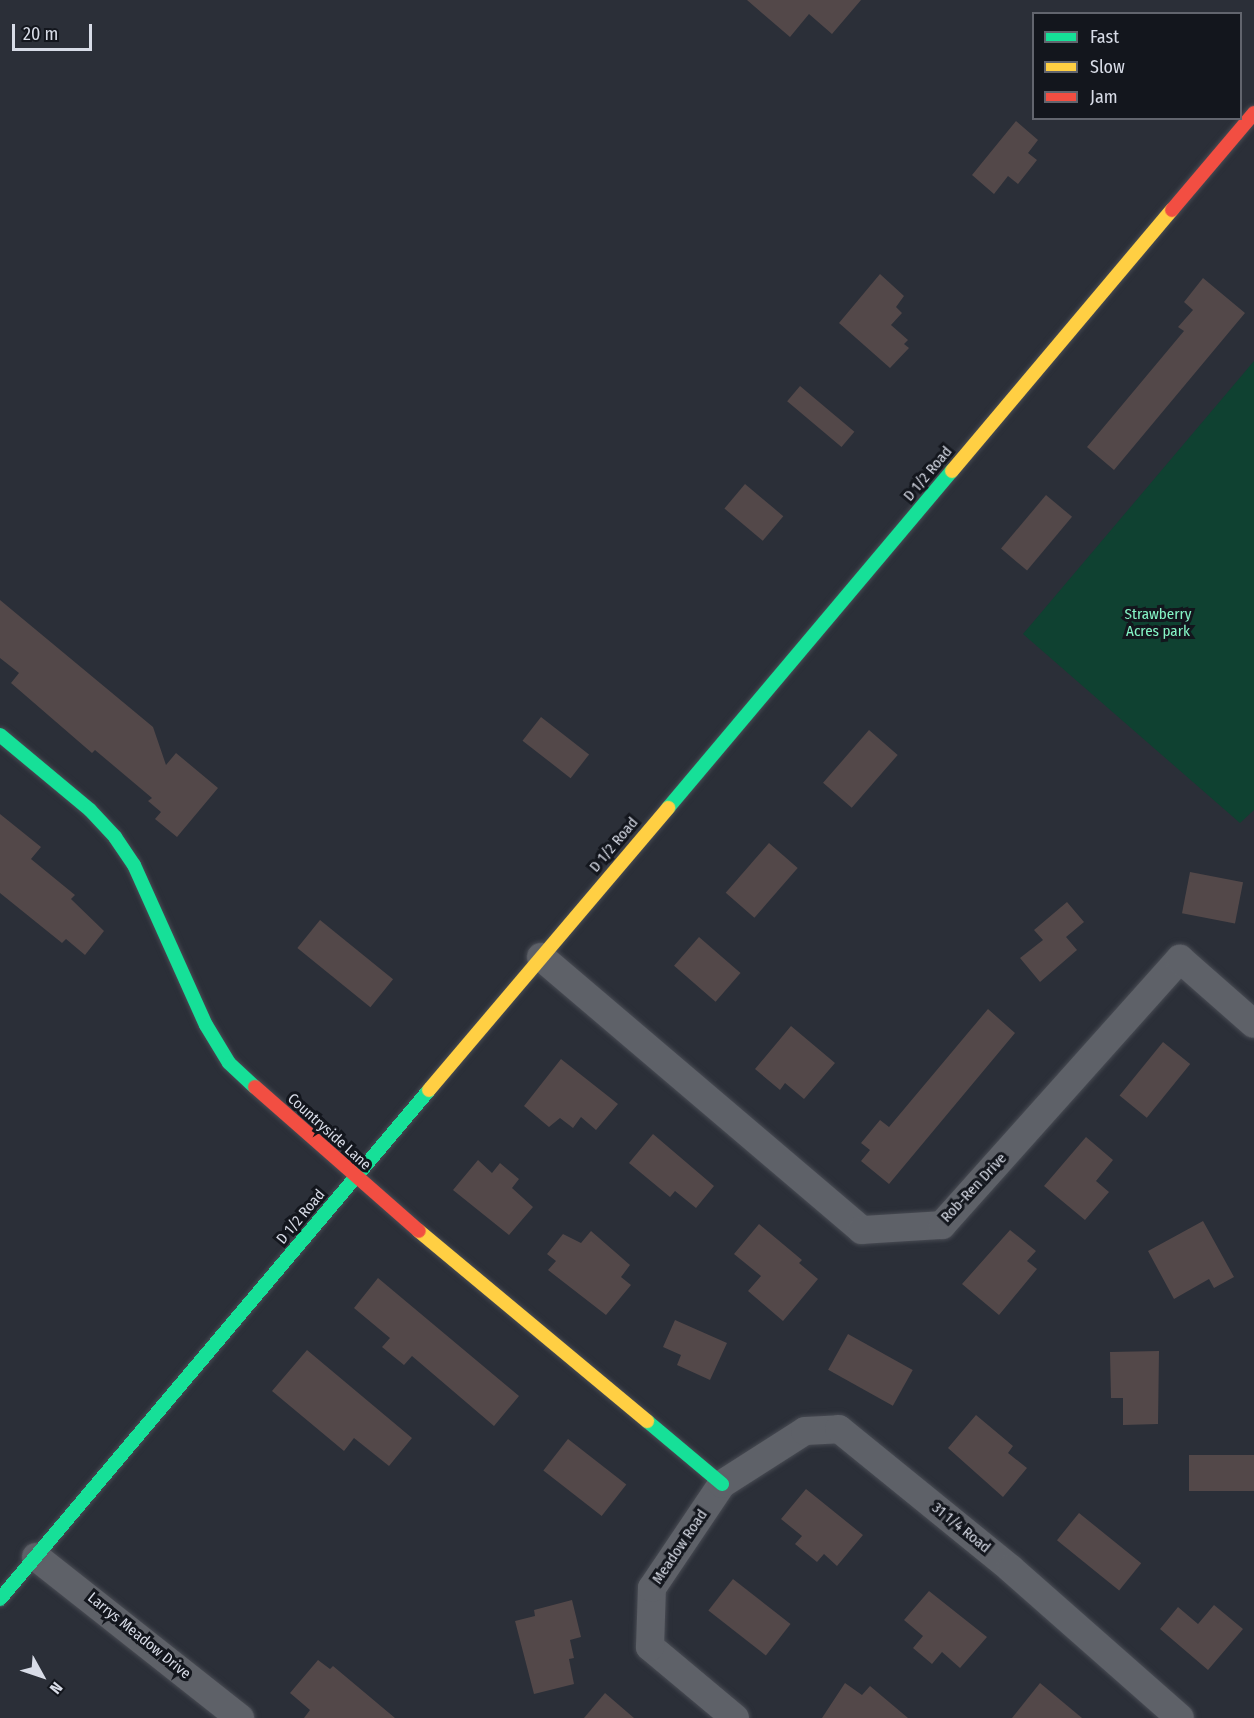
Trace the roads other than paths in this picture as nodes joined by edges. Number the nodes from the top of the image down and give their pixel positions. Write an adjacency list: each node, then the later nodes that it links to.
1 (1254, 113): 3 (main road, D 1/2 Road)
2 (0, 735): 5 (main road, Countryside Lane)
3 (541, 957): 4 (street, Rob-Ren Drive); 5 (main road, D 1/2 Road)
4 (1254, 1024)
5 (356, 1179): 6 (main road, Countryside Lane); 7 (main road, D 1/2 Road)
6 (722, 1484): 10 (street, Meadow Road); 11 (street, 31 1/4 Road)
7 (36, 1557): 8 (main road, D 1/2 Road); 9 (street, Larrys Meadow Drive)
8 (0, 1599)
9 (240, 1718)
10 (735, 1718)
11 (1180, 1718)

